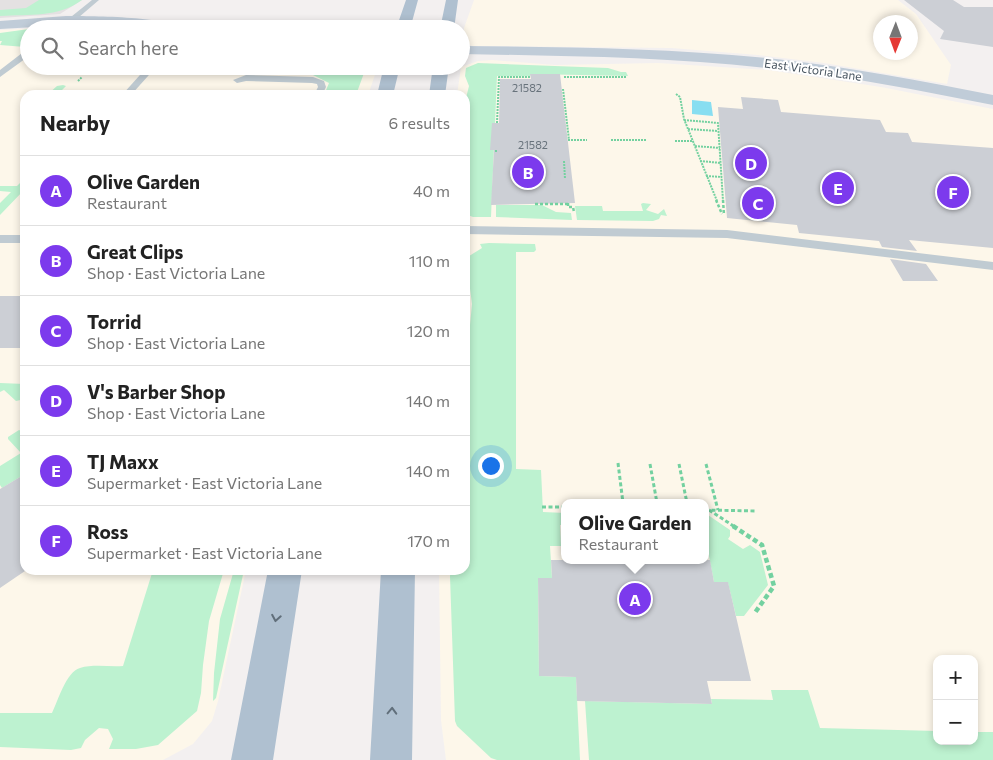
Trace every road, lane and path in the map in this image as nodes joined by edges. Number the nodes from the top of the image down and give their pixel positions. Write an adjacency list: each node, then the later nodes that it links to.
1 (96, 0): 4 (lane)
2 (412, 0): 5 (main road)
3 (452, 0): 6 (main road)
4 (72, 20)
5 (406, 20)
6 (449, 20)
7 (20, 23): 8 (street)
8 (0, 24)
9 (470, 50): 10 (street, East Victoria Lane)
10 (631, 55): 12 (street, East Victoria Lane); 29 (street, East Victoria Lane)
11 (20, 59): 13 (lane)
12 (470, 59)
13 (0, 74)
14 (145, 75): 24 (lane)
15 (390, 75): 26 (main road)
16 (440, 75): 27 (main road)
17 (82, 77): 22 (path)
18 (530, 77): 31 (path)
19 (564, 77): 20 (path)
20 (628, 77)
21 (237, 80): 25 (lane)
22 (78, 81)
23 (563, 89): 34 (path)
24 (131, 90)
25 (320, 90)
26 (386, 90)
27 (438, 90)
28 (676, 94): 30 (path)
29 (993, 100)
30 (684, 120): 32 (path); 33 (path)
31 (497, 123)
32 (688, 129): 33 (path); 38 (path)
33 (718, 131): 40 (path)
34 (587, 140)
35 (610, 140): 36 (path)
36 (646, 140)
37 (675, 141): 38 (path)
38 (693, 141): 39 (path)
39 (695, 146): 40 (path); 42 (path)
40 (720, 148): 43 (path)
41 (564, 161): 46 (path)
42 (700, 161): 43 (path); 44 (path)
43 (721, 162): 45 (path)
44 (706, 176): 45 (path); 45 (path)
45 (722, 177)
46 (565, 179)
47 (535, 204): 48 (path)
48 (568, 204)
49 (470, 230): 52 (lane)
50 (0, 239): 51 (lane)
51 (20, 239)
52 (993, 266)
53 (618, 463): 57 (path)
54 (650, 464): 58 (path)
55 (679, 464): 59 (path)
56 (706, 464): 63 (path)
57 (622, 499)
58 (656, 499)
59 (686, 499)
60 (542, 507): 61 (path)
61 (561, 507)
62 (709, 510): 63 (path)
63 (718, 510): 65 (path)
64 (709, 511): 68 (path)
65 (758, 511)
66 (284, 575): 69 (main road, one-way to 69)
67 (398, 575): 70 (main road, one-way to 67)
68 (754, 614)
69 (252, 760)
70 (390, 760)

